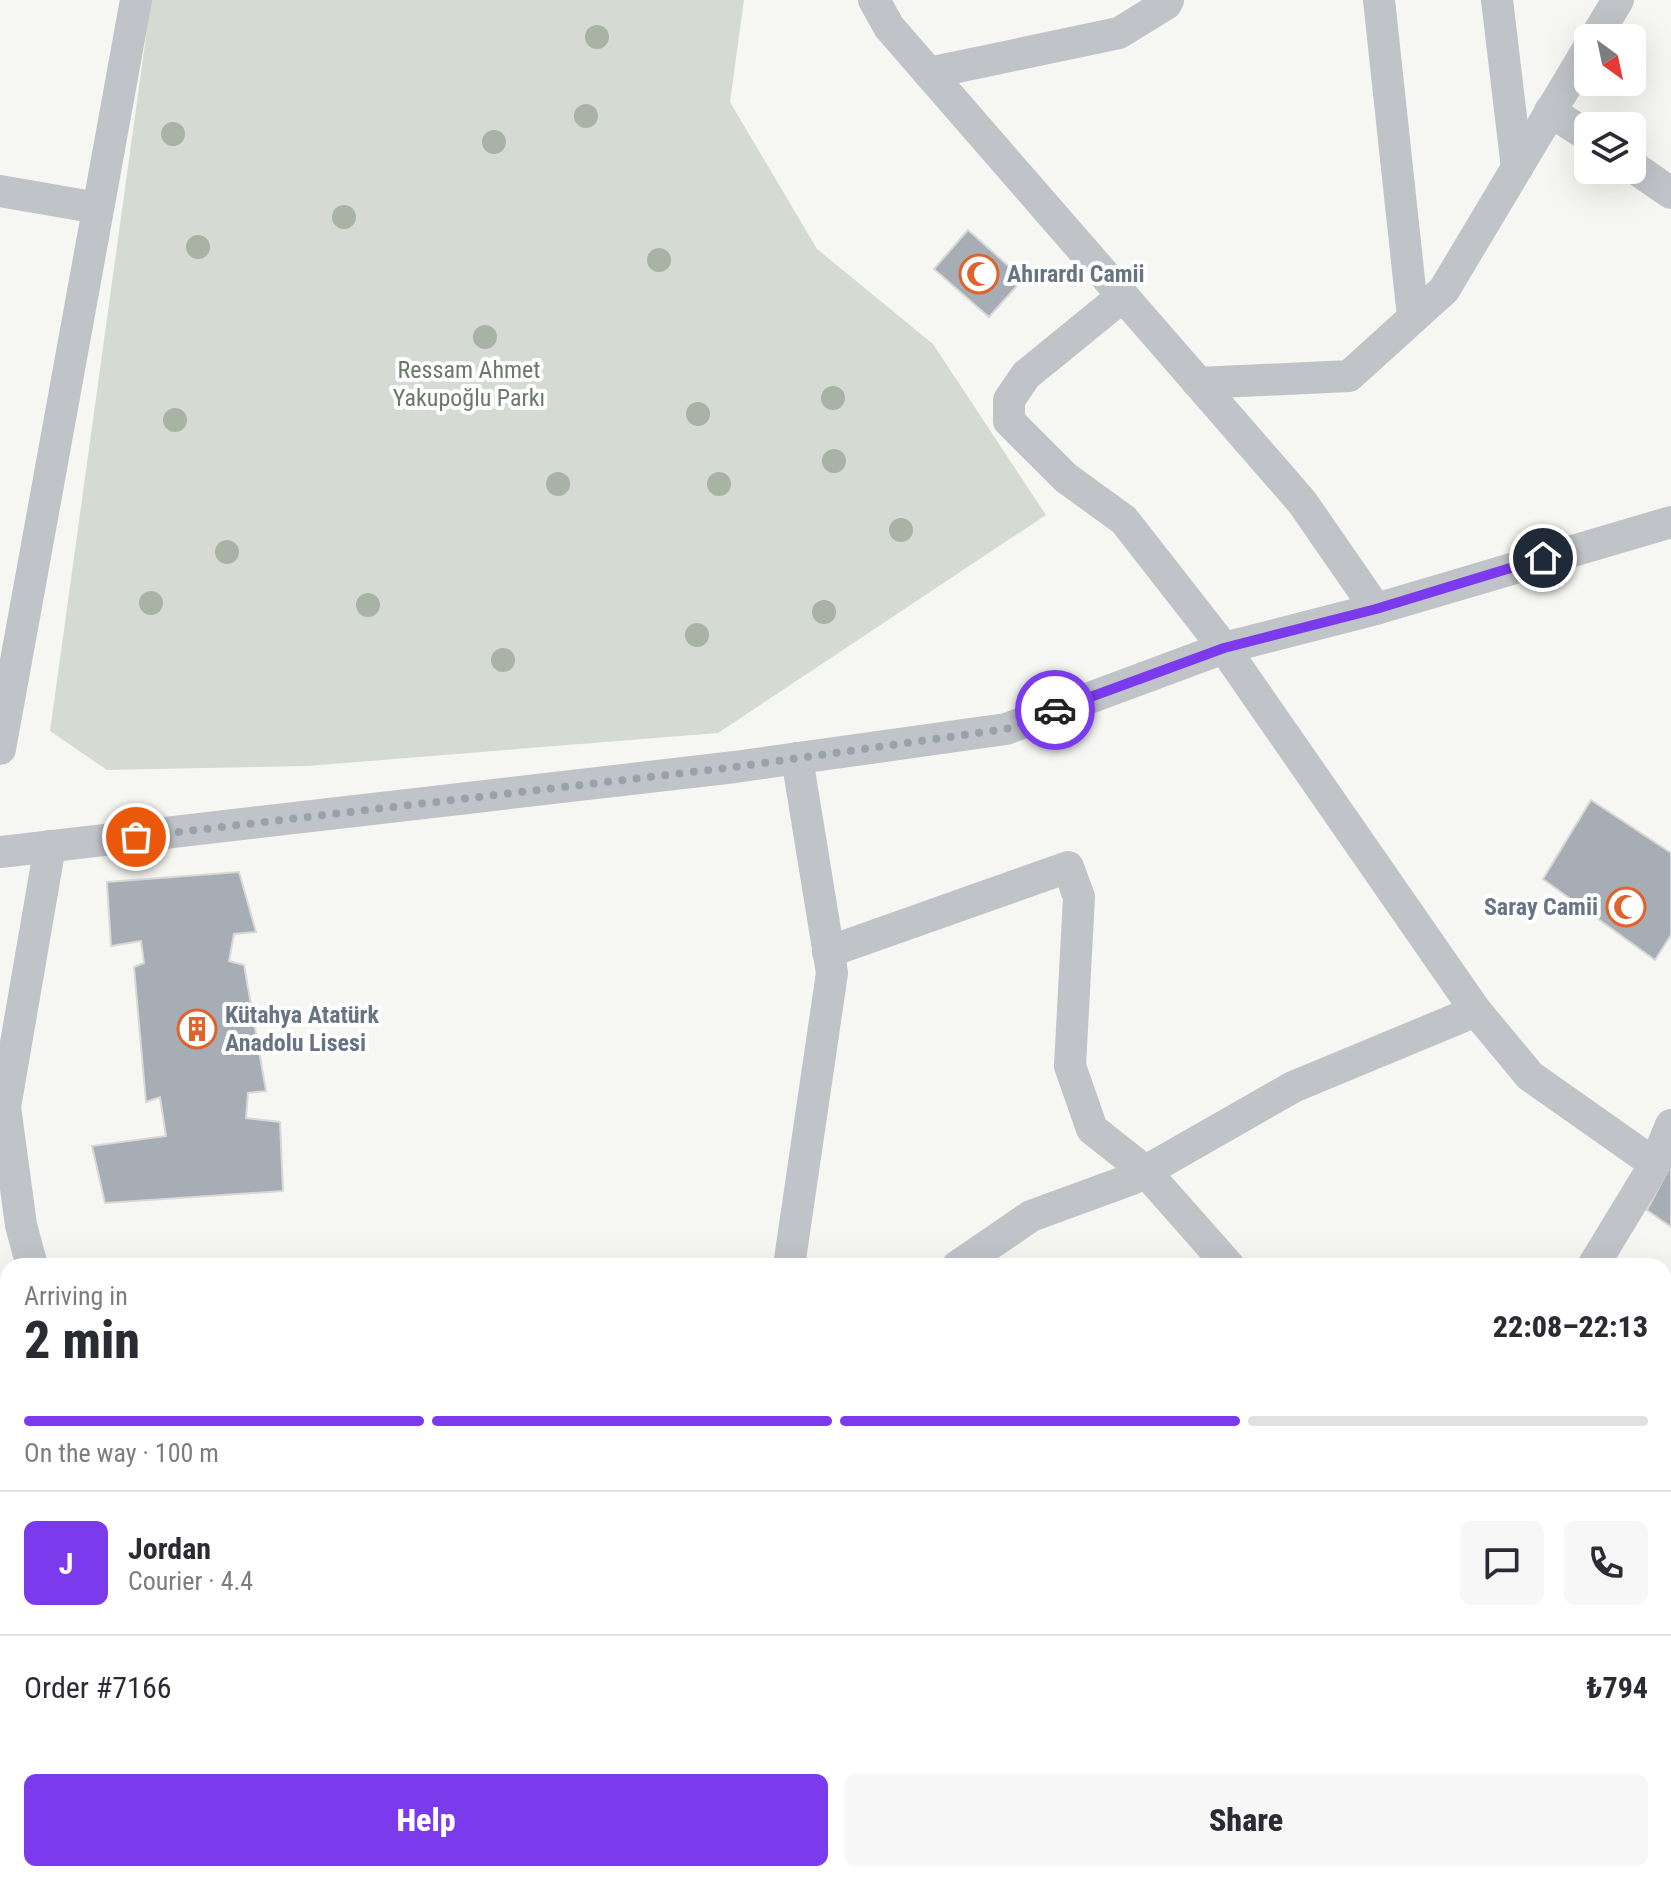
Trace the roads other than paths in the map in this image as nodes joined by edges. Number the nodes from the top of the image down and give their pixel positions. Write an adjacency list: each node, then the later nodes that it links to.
1 (136, 0): 16 (street)
2 (874, 0): 9 (street)
3 (1168, 0): 9 (street)
4 (1379, 0): 18 (street)
5 (1497, 0): 12 (street)
6 (1618, 0): 7 (street)
7 (1603, 24)
8 (1574, 72): 10 (street)
9 (929, 73): 17 (street)
10 (1550, 111): 11 (street); 12 (street)
11 (1574, 127)
12 (1517, 168): 18 (street)
13 (1646, 176): 15 (street)
14 (0, 191): 16 (street)
15 (1671, 193)
16 (98, 208): 23 (street)
17 (1123, 296): 19 (street); 22 (street)
18 (1413, 317): 19 (street)
19 (1198, 383): 21 (street)
20 (1671, 522): 21 (street)
21 (1376, 609): 22 (street)
22 (1224, 648): 24 (street); 28 (street)
23 (0, 749)
24 (797, 758): 25 (street); 27 (street)
25 (50, 846): 26 (street); 32 (street)
26 (0, 852)
27 (828, 952): 31 (street); 35 (street)
28 (1476, 1011): 30 (street); 31 (street)
29 (1671, 1125): 30 (street)
30 (1655, 1164): 38 (street)
31 (1145, 1171): 36 (street); 37 (street)
32 (21, 1225): 33 (street); 34 (street)
33 (30, 1258)
34 (48, 1258)
35 (790, 1258)
36 (970, 1258)
37 (1222, 1258)
38 (1598, 1258)

